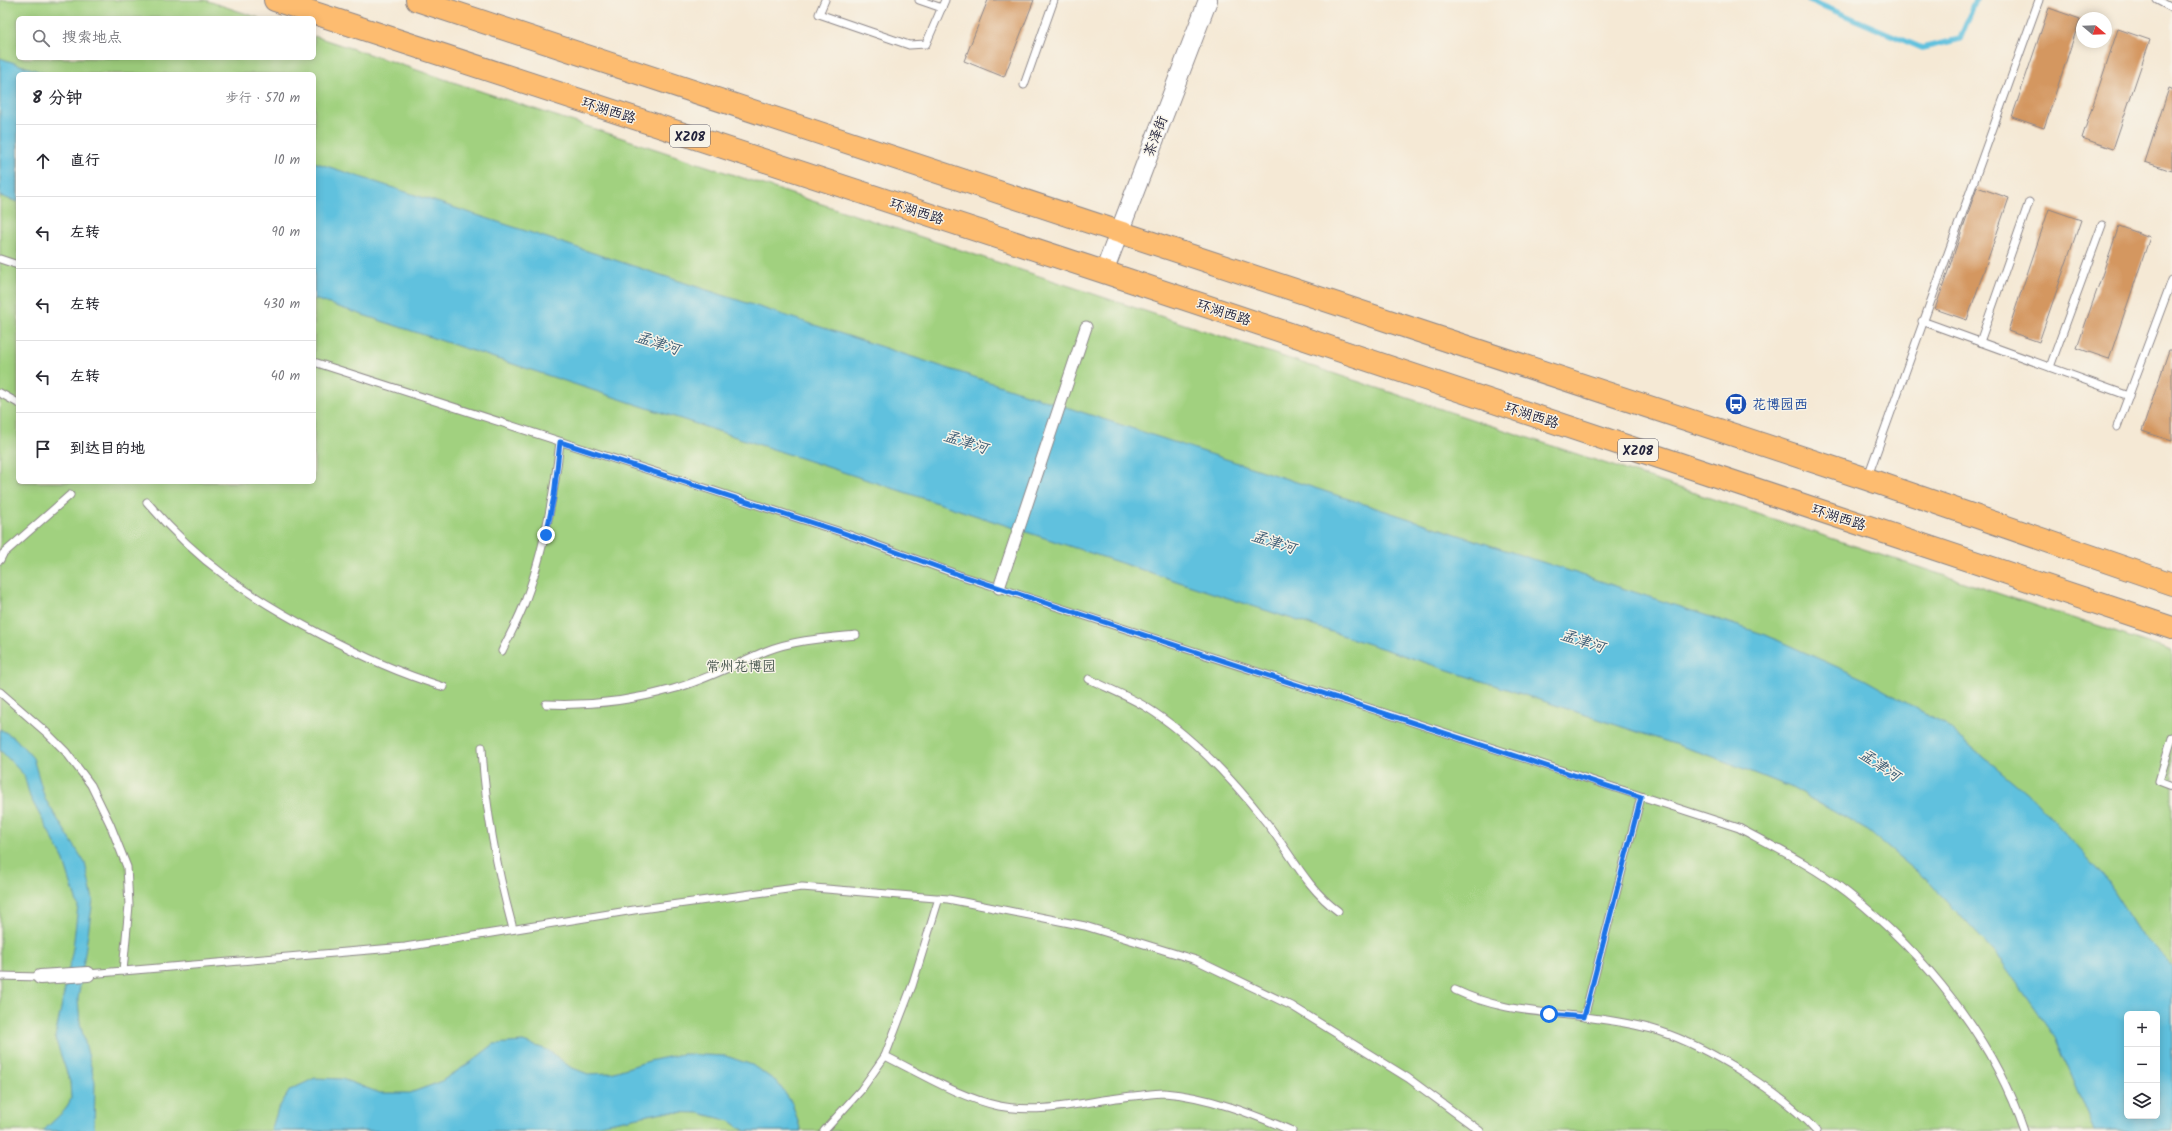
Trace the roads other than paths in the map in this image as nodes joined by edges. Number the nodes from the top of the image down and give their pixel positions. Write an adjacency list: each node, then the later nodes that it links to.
1 (275, 0): 18 (main road, 环湖西路 / XZ08)
2 (417, 0): 15 (main road)
3 (825, 0): 10 (lane)
4 (919, 0): 10 (lane)
5 (945, 0): 10 (lane)
6 (1054, 0): 12 (lane)
7 (1208, 0): 15 (street, 茶泽街)
8 (2039, 0): 20 (lane)
9 (2157, 0): 11 (lane)
10 (942, 8)
11 (2172, 8)
12 (1024, 85)
13 (2029, 202): 22 (lane)
14 (2102, 225): 24 (lane)
15 (1118, 232): 18 (street, 茶泽街); 30 (main road)
16 (0, 259): 17 (lane)
17 (16, 264)
18 (1104, 272): 36 (main road, 环湖西路 / XZ08)
19 (2172, 280): 26 (lane)
20 (1922, 322): 22 (lane); 30 (lane)
21 (1086, 327): 35 (street)
22 (1980, 342): 24 (lane)
23 (316, 363): 29 (lane)
24 (2050, 367): 26 (lane)
25 (0, 393): 27 (lane)
26 (2129, 396): 28 (lane)
27 (16, 402)
28 (2118, 427)
29 (560, 442): 35 (lane); 38 (lane)
30 (1867, 479): 34 (main road)
31 (70, 495): 33 (lane)
32 (147, 502): 40 (lane)
33 (0, 560)
34 (2172, 584)
35 (998, 588): 46 (lane)
36 (2172, 628)
37 (856, 635): 42 (lane)
38 (502, 652)
39 (1089, 679): 48 (lane)
40 (444, 687)
41 (0, 692): 50 (lane)
42 (546, 704)
43 (2172, 738): 45 (lane)
44 (482, 747): 49 (lane)
45 (2172, 786)
46 (1641, 797): 55 (lane); 61 (lane)
47 (940, 898): 49 (lane); 56 (lane); 59 (lane)
48 (1338, 911)
49 (513, 929): 50 (lane)
50 (123, 971): 51 (lane)
51 (88, 974): 53 (street)
52 (0, 976): 53 (lane)
53 (40, 977)
54 (1455, 990): 55 (lane)
55 (1584, 1017): 60 (lane)
56 (885, 1056): 57 (lane); 58 (lane)
57 (824, 1131)
58 (1292, 1131)
59 (1480, 1131)
60 (1816, 1131)
61 (2024, 1131)

